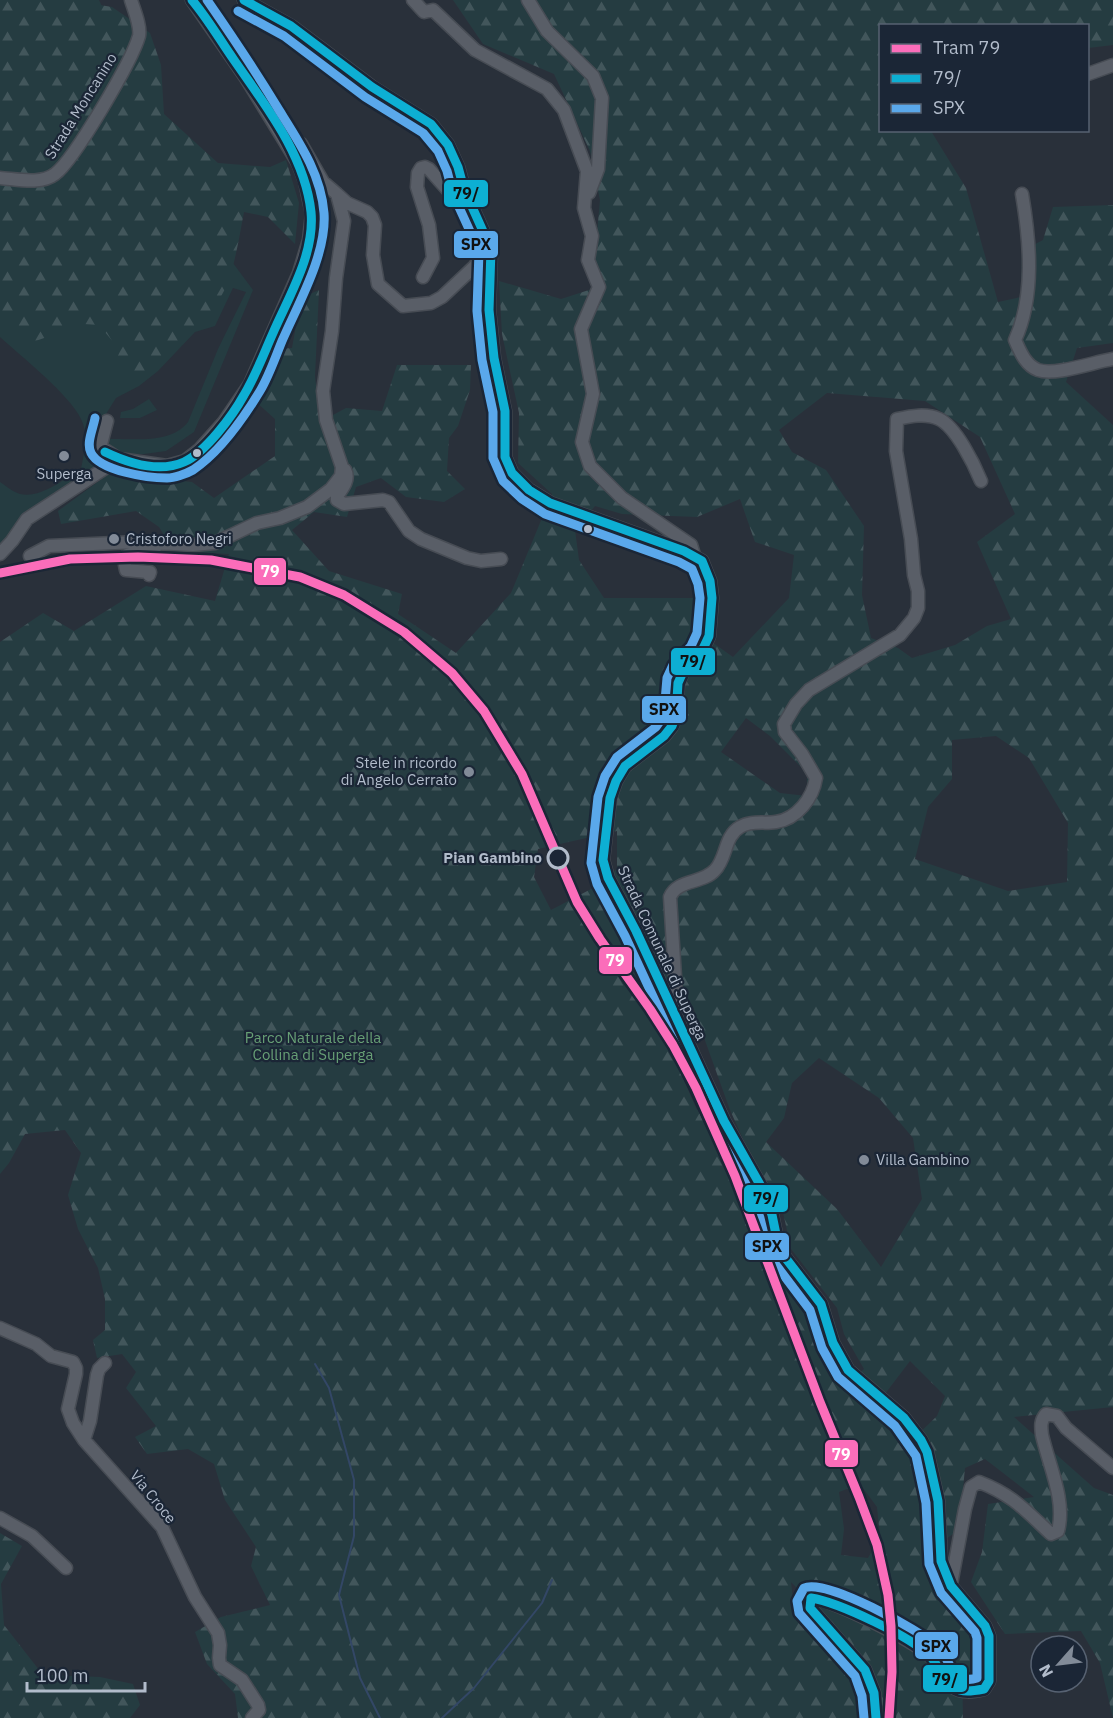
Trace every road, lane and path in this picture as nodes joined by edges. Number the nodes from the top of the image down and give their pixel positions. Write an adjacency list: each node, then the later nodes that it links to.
1 (131, 0): 9 (street, Strada Moncanino)
2 (192, 0): 8 (street)
3 (244, 0): 13 (street)
4 (413, 0): 12 (street)
5 (528, 0): 12 (street)
6 (1113, 65): 7 (street)
7 (1089, 74)
8 (287, 143): 10 (street); 17 (street)
9 (0, 178)
10 (337, 194): 13 (street); 18 (street)
11 (1022, 194): 15 (street)
12 (584, 208): 22 (street, Strada Comunale di Superga)
13 (484, 241): 14 (street); 22 (street)
14 (423, 277)
15 (1113, 358)
16 (107, 421): 17 (street)
17 (114, 463): 21 (street)
18 (342, 467): 20 (street); 24 (street)
19 (981, 481): 26 (street)
20 (153, 543): 23 (street); 25 (street)
21 (0, 554)
22 (694, 555): 26 (street, Strada Comunale di Superga)
23 (30, 556)
24 (501, 559)
25 (149, 575)
26 (679, 1023): 33 (street, Strada Comunale di Superga)
27 (0, 1328): 29 (street, Via Croce)
28 (105, 1363): 29 (street)
29 (84, 1440): 34 (street, Via Croce)
30 (1113, 1468): 33 (street)
31 (0, 1518): 32 (street)
32 (66, 1568)
33 (951, 1586): 35 (street, Strada Comunale di Superga)
34 (252, 1718)
35 (876, 1718)

